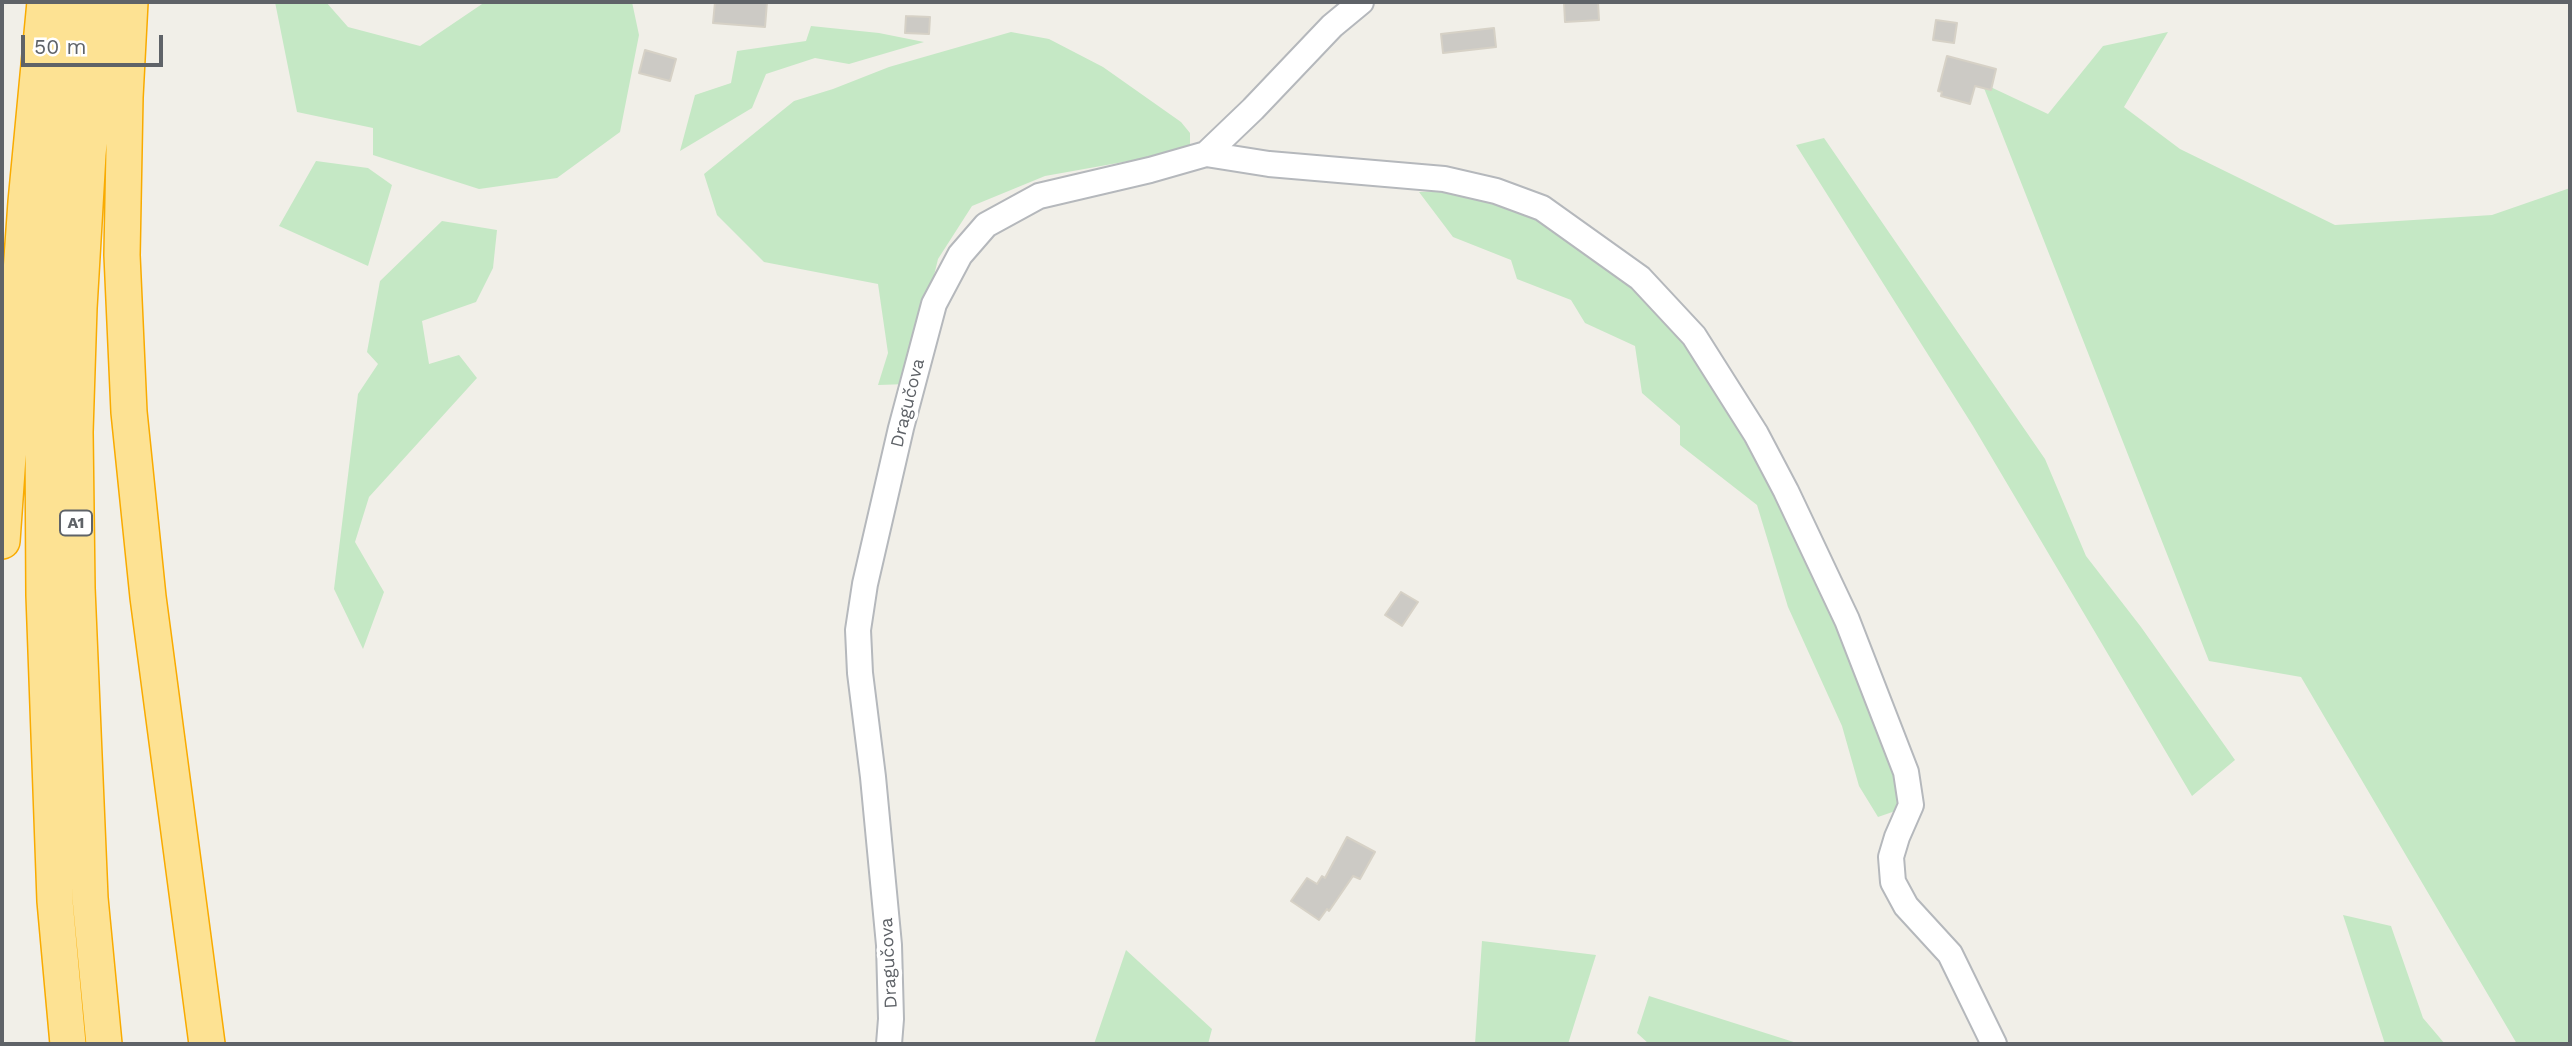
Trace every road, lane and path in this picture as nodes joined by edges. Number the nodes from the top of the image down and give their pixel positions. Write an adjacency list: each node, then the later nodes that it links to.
1 (46, 2): 7 (highway)
2 (71, 2): 8 (highway, A1)
3 (103, 2): 9 (highway, A1)
4 (130, 2): 10 (highway)
5 (1361, 2): 6 (street, Dragučova)
6 (1206, 154): 11 (street, Dragučova); 12 (street)
7 (2, 541)
8 (68, 1044)
9 (104, 1044)
10 (207, 1044)
11 (889, 1044)
12 (1994, 1044)

